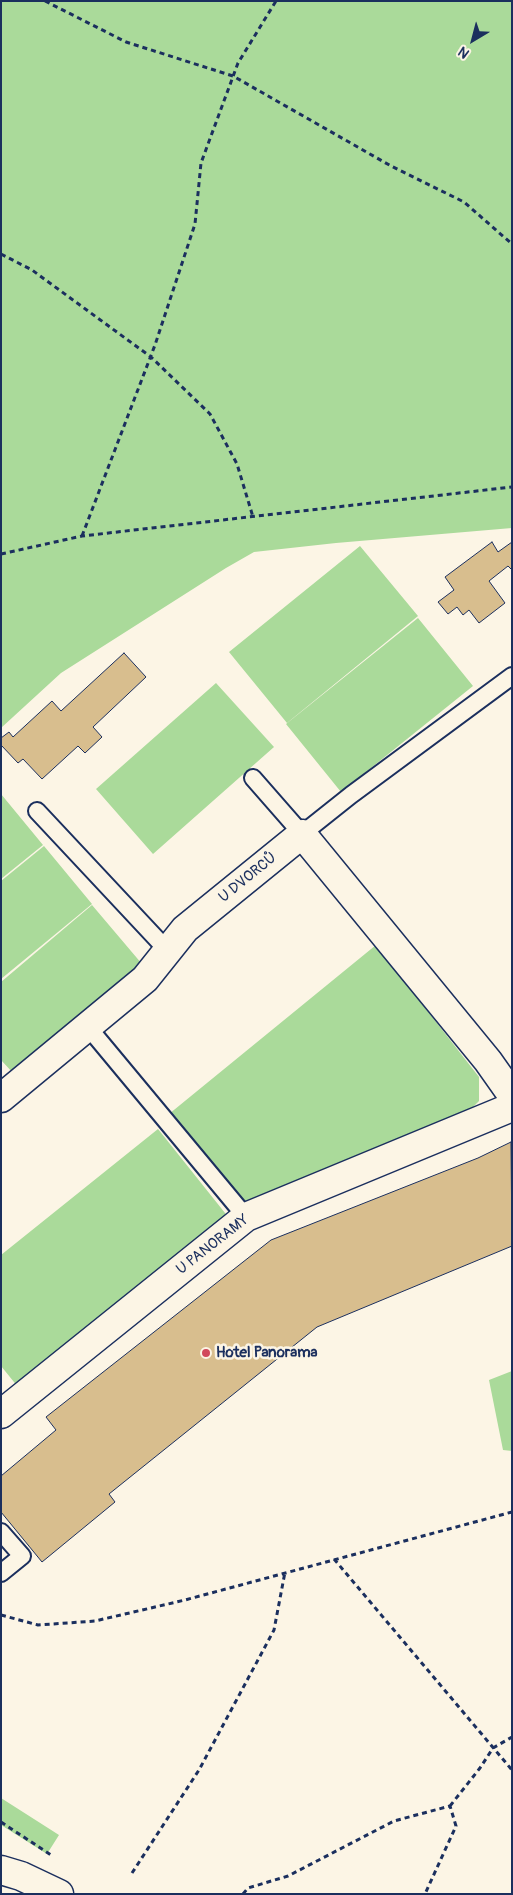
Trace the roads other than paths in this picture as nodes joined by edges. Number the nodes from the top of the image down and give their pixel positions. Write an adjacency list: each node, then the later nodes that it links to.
1 (512, 676): 4 (lane, U DVORCŮ)
2 (252, 778): 4 (lane)
3 (38, 811): 5 (lane)
4 (302, 834): 5 (street, U DVORCŮ); 7 (street)
5 (168, 951): 6 (street, U DVORCŮ)
6 (88, 1028): 8 (street, U DVORCŮ); 10 (lane)
7 (512, 1095)
8 (1, 1098)
9 (512, 1107): 10 (street, U PANORAMY)
10 (246, 1217): 11 (street, U PANORAMY)
11 (1, 1414)
12 (1, 1532): 13 (lane)
13 (1, 1573)
14 (1, 1870): 15 (street)
15 (59, 1894)

